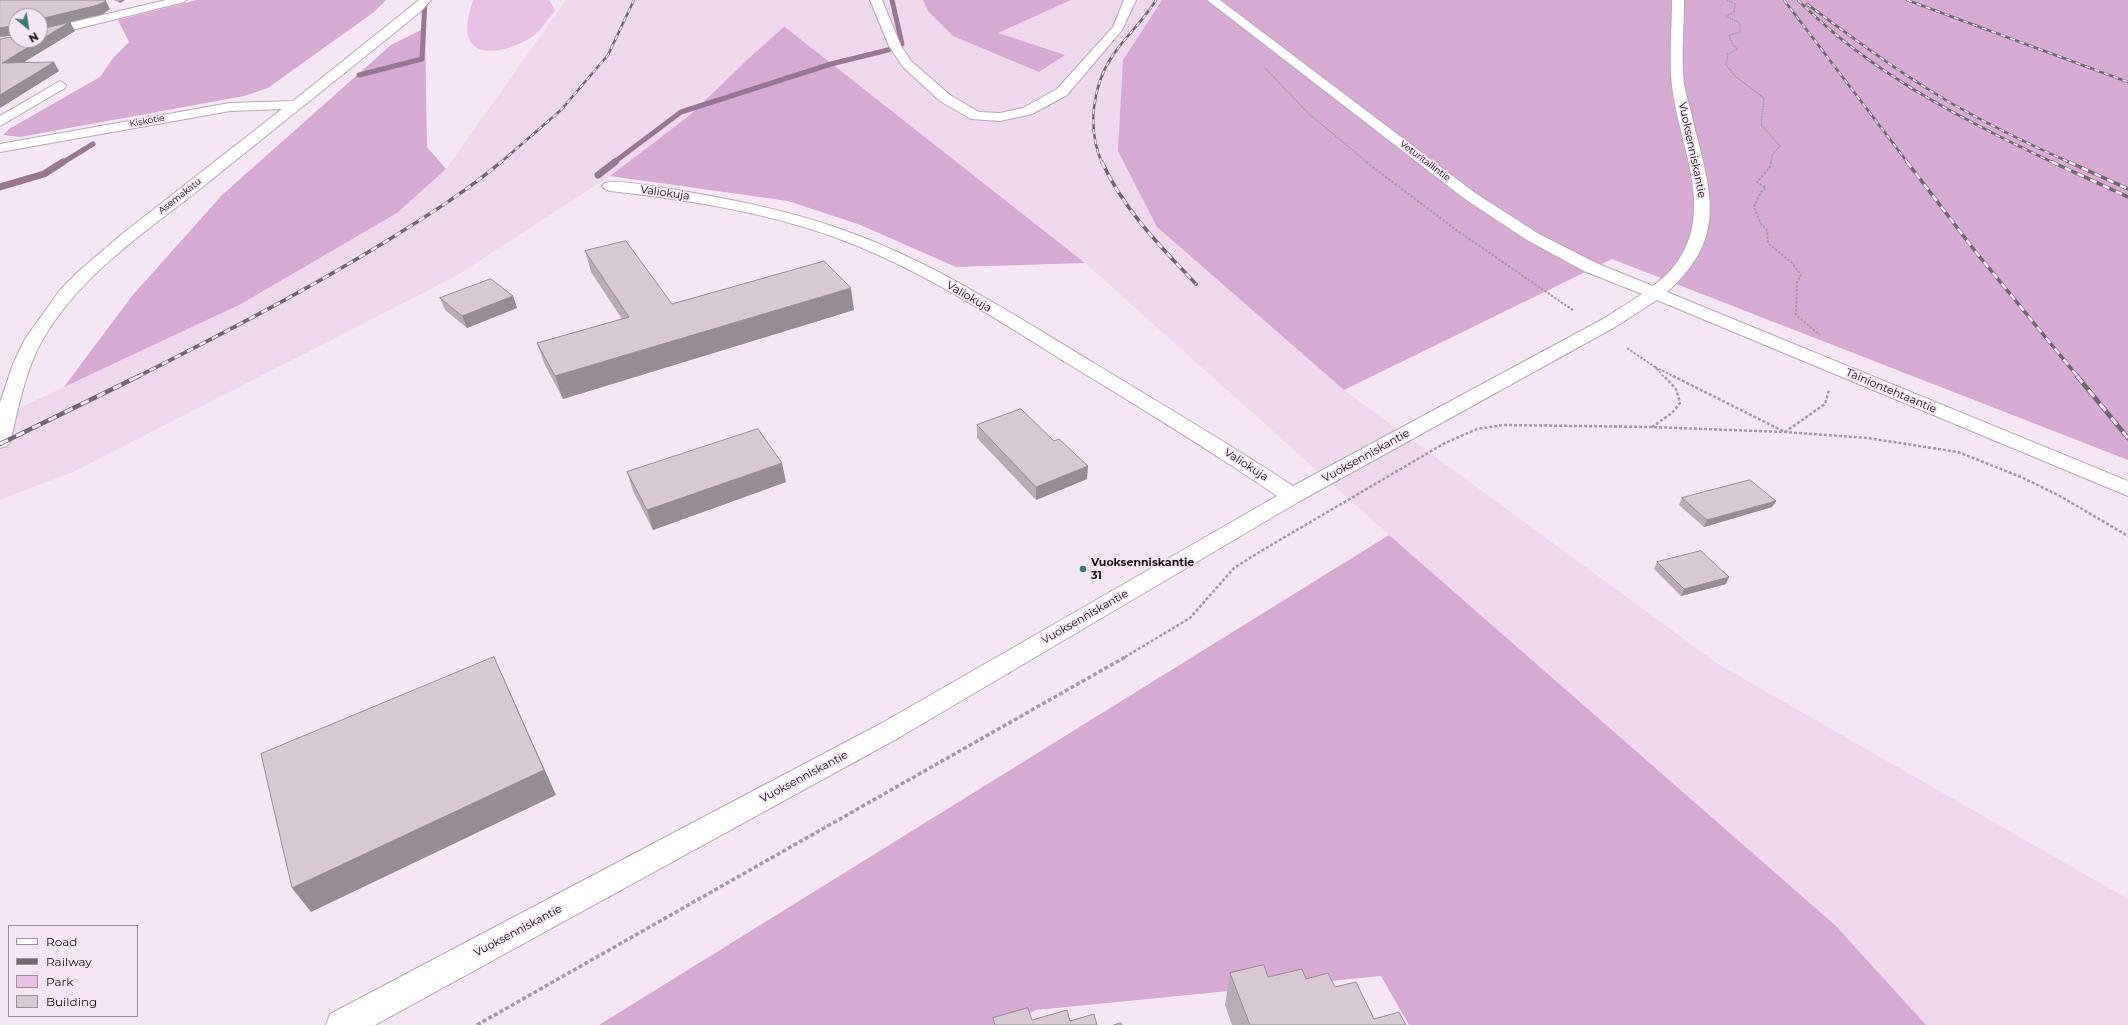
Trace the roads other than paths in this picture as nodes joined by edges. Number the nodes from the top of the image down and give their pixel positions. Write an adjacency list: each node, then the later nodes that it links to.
1 (180, 0): 8 (street)
2 (425, 0): 11 (street, Asemakatu)
3 (876, 0): 4 (street)
4 (1130, 0)
5 (1214, 0): 15 (street, Veturitallintie)
6 (1678, 0): 15 (street, Vuoksenniskantie)
7 (109, 3): 8 (street)
8 (128, 13): 9 (street)
9 (48, 32)
10 (60, 85): 12 (street)
11 (295, 105): 13 (street, Kiskotie); 16 (street, Asemakatu)
12 (0, 122)
13 (0, 148)
14 (610, 186): 18 (street, Valiokuja)
15 (1654, 294): 17 (street, Tainiontehtaantie); 18 (street, Vuoksenniskantie)
16 (0, 442)
17 (2128, 489)
18 (1292, 496): 19 (street, Vuoksenniskantie)
19 (342, 1025)

